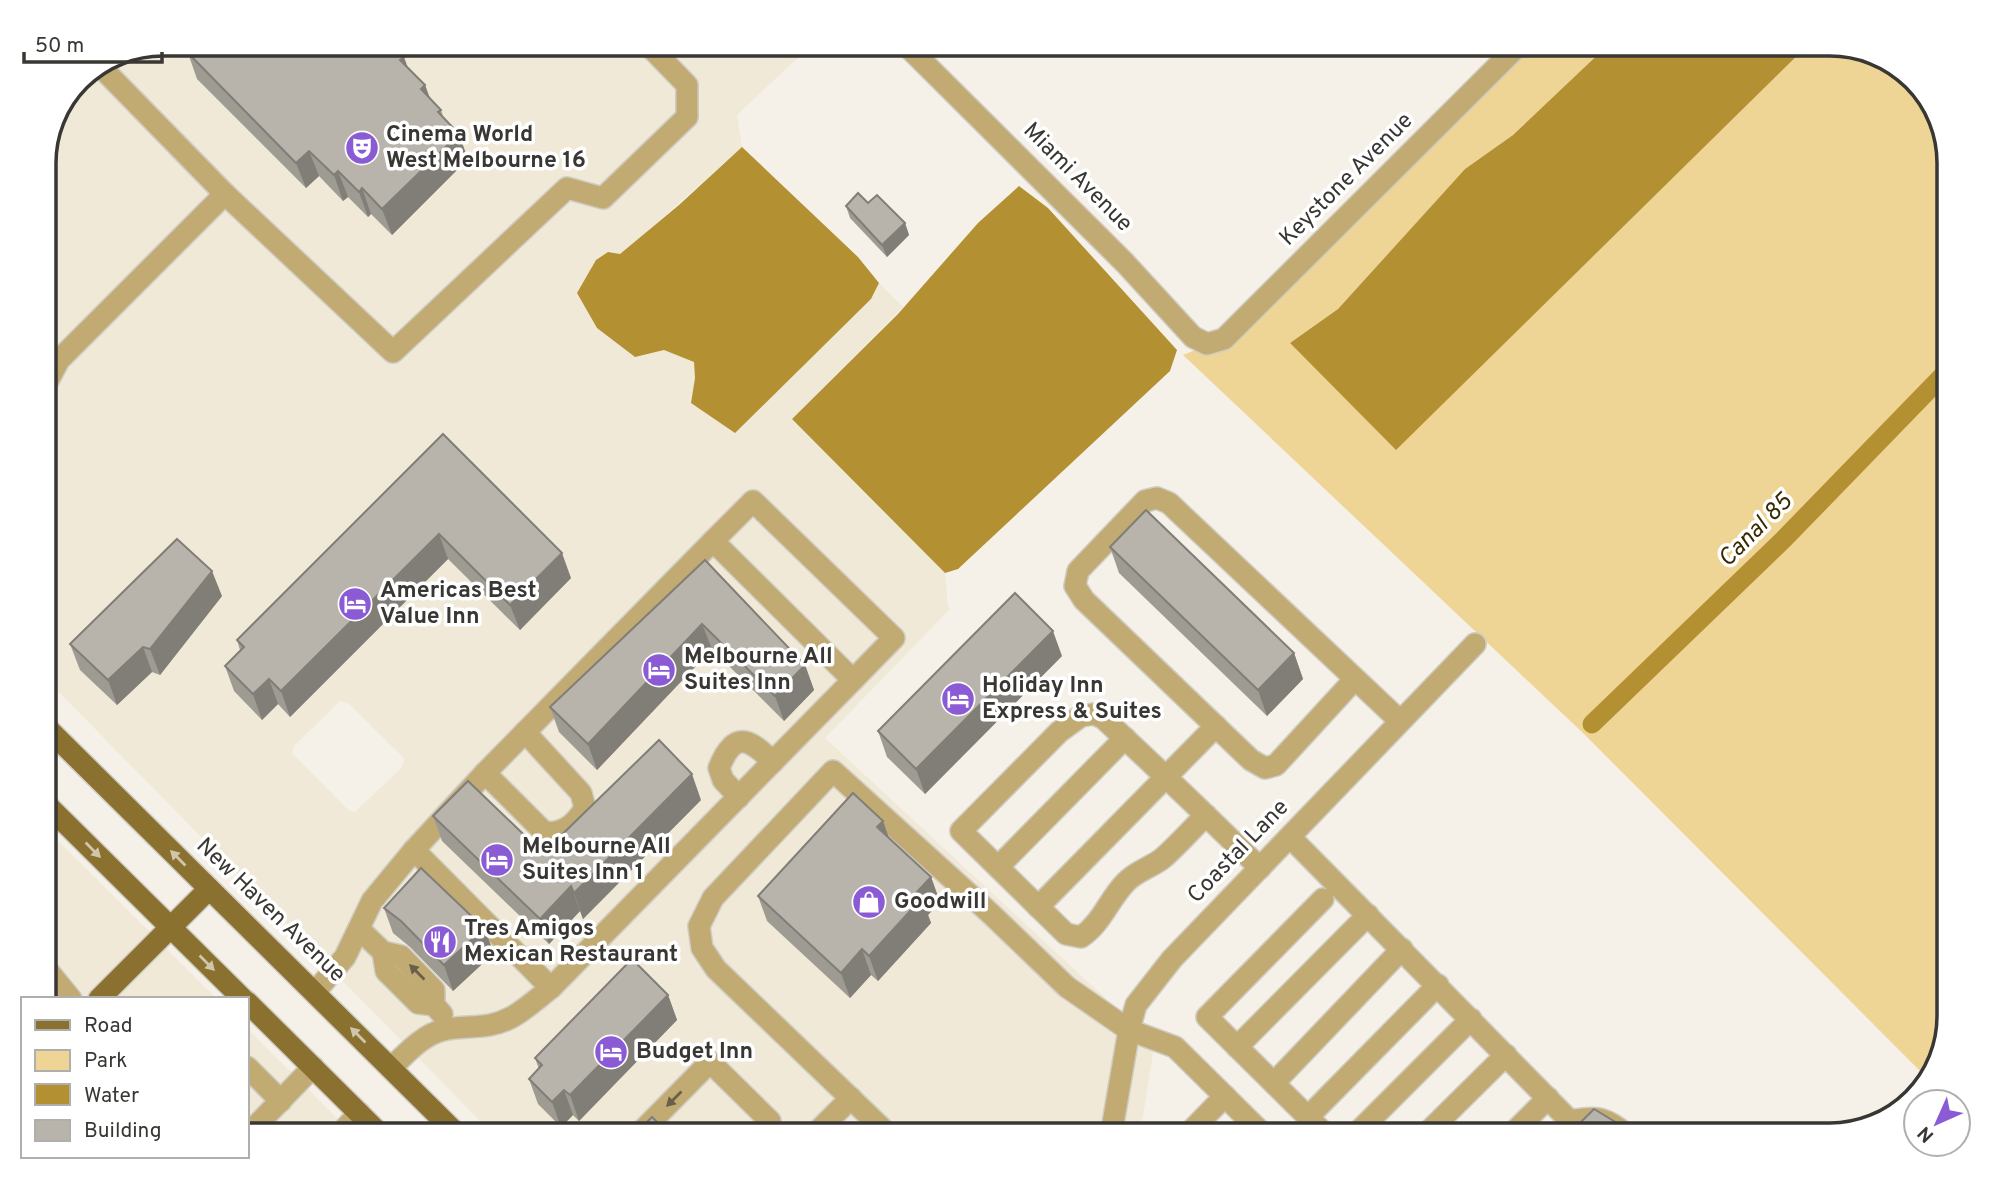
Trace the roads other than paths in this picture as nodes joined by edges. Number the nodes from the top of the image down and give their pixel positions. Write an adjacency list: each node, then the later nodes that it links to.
1 (659, 56): 5 (street)
2 (919, 56): 6 (street, Miami Avenue)
3 (1508, 56): 6 (street, Keystone Avenue)
4 (106, 72): 5 (street)
5 (225, 194): 7 (street)
6 (1207, 344)
7 (56, 351)
8 (713, 541): 10 (street); 10 (street); 14 (street)
9 (1475, 644): 12 (street, Coastal Lane)
10 (853, 680): 17 (street)
11 (1355, 680): 12 (street); 13 (street); 13 (street)
12 (1400, 721): 23 (street, Coastal Lane)
13 (1216, 726): 19 (street)
14 (525, 732): 18 (street); 18 (street)
15 (56, 737): 28 (main road, New Haven Avenue, one-way to 15)
16 (1125, 738): 19 (street); 25 (street); 25 (street)
17 (773, 762): 20 (street); 20 (street)
18 (485, 774): 24 (street)
19 (1166, 776): 22 (street); 30 (street)
20 (739, 797): 38 (street)
21 (56, 814): 33 (main road, one-way to 33)
22 (1206, 815): 26 (street); 30 (street)
23 (1290, 837): 26 (street, Coastal Lane); 32 (street)
24 (414, 850): 34 (street); 38 (street)
25 (998, 867): 27 (street)
26 (1260, 868): 46 (street, Coastal Lane)
27 (1017, 886): 30 (street); 31 (street)
28 (209, 889): 33 (main road); 39 (main road, New Haven Avenue)
29 (1323, 899): 47 (street)
30 (1038, 907)
31 (991, 914): 46 (street); 54 (street)
32 (1368, 915): 35 (street); 47 (street)
33 (171, 927): 41 (main road); 42 (main road, one-way to 42)
34 (359, 929): 39 (street); 45 (street)
35 (1402, 949): 37 (street); 52 (street)
36 (56, 981): 40 (street)
37 (1437, 985): 44 (street); 58 (street)
38 (551, 988): 45 (street)
39 (314, 992): 50 (main road, New Haven Avenue, one-way to 39)
40 (69, 997)
41 (101, 997)
42 (242, 997)
43 (248, 1003): 49 (main road)
44 (1471, 1019): 48 (street); 71 (street)
45 (455, 1028): 50 (street)
46 (1129, 1030): 53 (street); 67 (street, Coastal Lane)
47 (1237, 1047): 52 (street)
48 (1506, 1055): 55 (street); 72 (street)
49 (313, 1068): 56 (street); 57 (main road)
50 (391, 1068): 62 (main road, New Haven Avenue)
51 (251, 1075): 56 (street)
52 (1274, 1083): 58 (street)
53 (1225, 1096): 68 (street); 69 (street)
54 (850, 1098): 65 (street); 66 (street)
55 (1548, 1098): 73 (street); 74 (street)
56 (281, 1101): 59 (street)
57 (359, 1113): 60 (street); 61 (main road)
58 (1308, 1116): 70 (street)
59 (259, 1123)
60 (350, 1123)
61 (369, 1123)
62 (446, 1123)
63 (650, 1123): 64 (street, one-way to 63)
64 (768, 1123)
65 (826, 1123)
66 (876, 1123)
67 (1113, 1123)
68 (1199, 1123)
69 (1253, 1123)
70 (1315, 1123)
71 (1367, 1123)
72 (1437, 1123)
73 (1523, 1123)
74 (1613, 1123)

